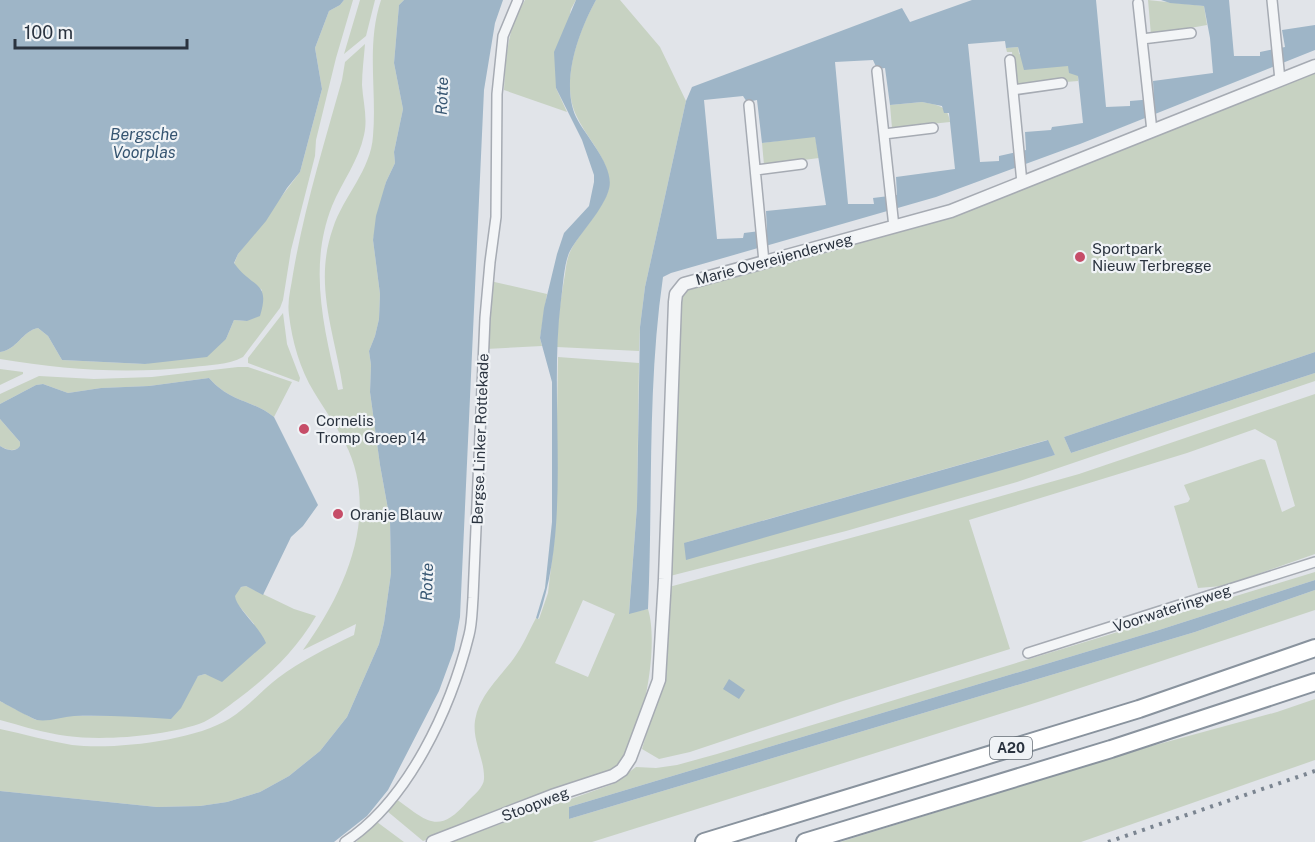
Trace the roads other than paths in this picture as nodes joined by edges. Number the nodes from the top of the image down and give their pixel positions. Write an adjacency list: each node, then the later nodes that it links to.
1 (518, 0): 26 (street, Bergse Linker Rottekade)
2 (1272, 0): 9 (street)
3 (1138, 3): 5 (street)
4 (1191, 33): 5 (street)
5 (1142, 39): 13 (street)
6 (1010, 60): 11 (street)
7 (1315, 66): 9 (street, Marie Overeijenderweg)
8 (877, 71): 15 (street)
9 (1280, 80): 13 (street, Marie Overeijenderweg)
10 (1062, 83): 11 (street)
11 (1013, 90): 18 (street)
12 (749, 105): 17 (street)
13 (1151, 125): 18 (street, Marie Overeijenderweg)
14 (933, 128): 15 (street)
15 (884, 134): 19 (street)
16 (802, 164): 17 (street)
17 (756, 170): 20 (street)
18 (1022, 183): 19 (street, Marie Overeijenderweg)
19 (893, 221): 20 (street, Marie Overeijenderweg)
20 (764, 256): 25 (street, Marie Overeijenderweg)
21 (1315, 562): 23 (street, Voorwateringweg)
22 (1315, 648): 28 (highway, A20)
23 (1028, 653)
24 (1315, 682): 29 (highway, A20)
25 (630, 758): 27 (street, Stoopweg)
26 (345, 842)
27 (433, 842)
28 (704, 842)
29 (805, 842)

